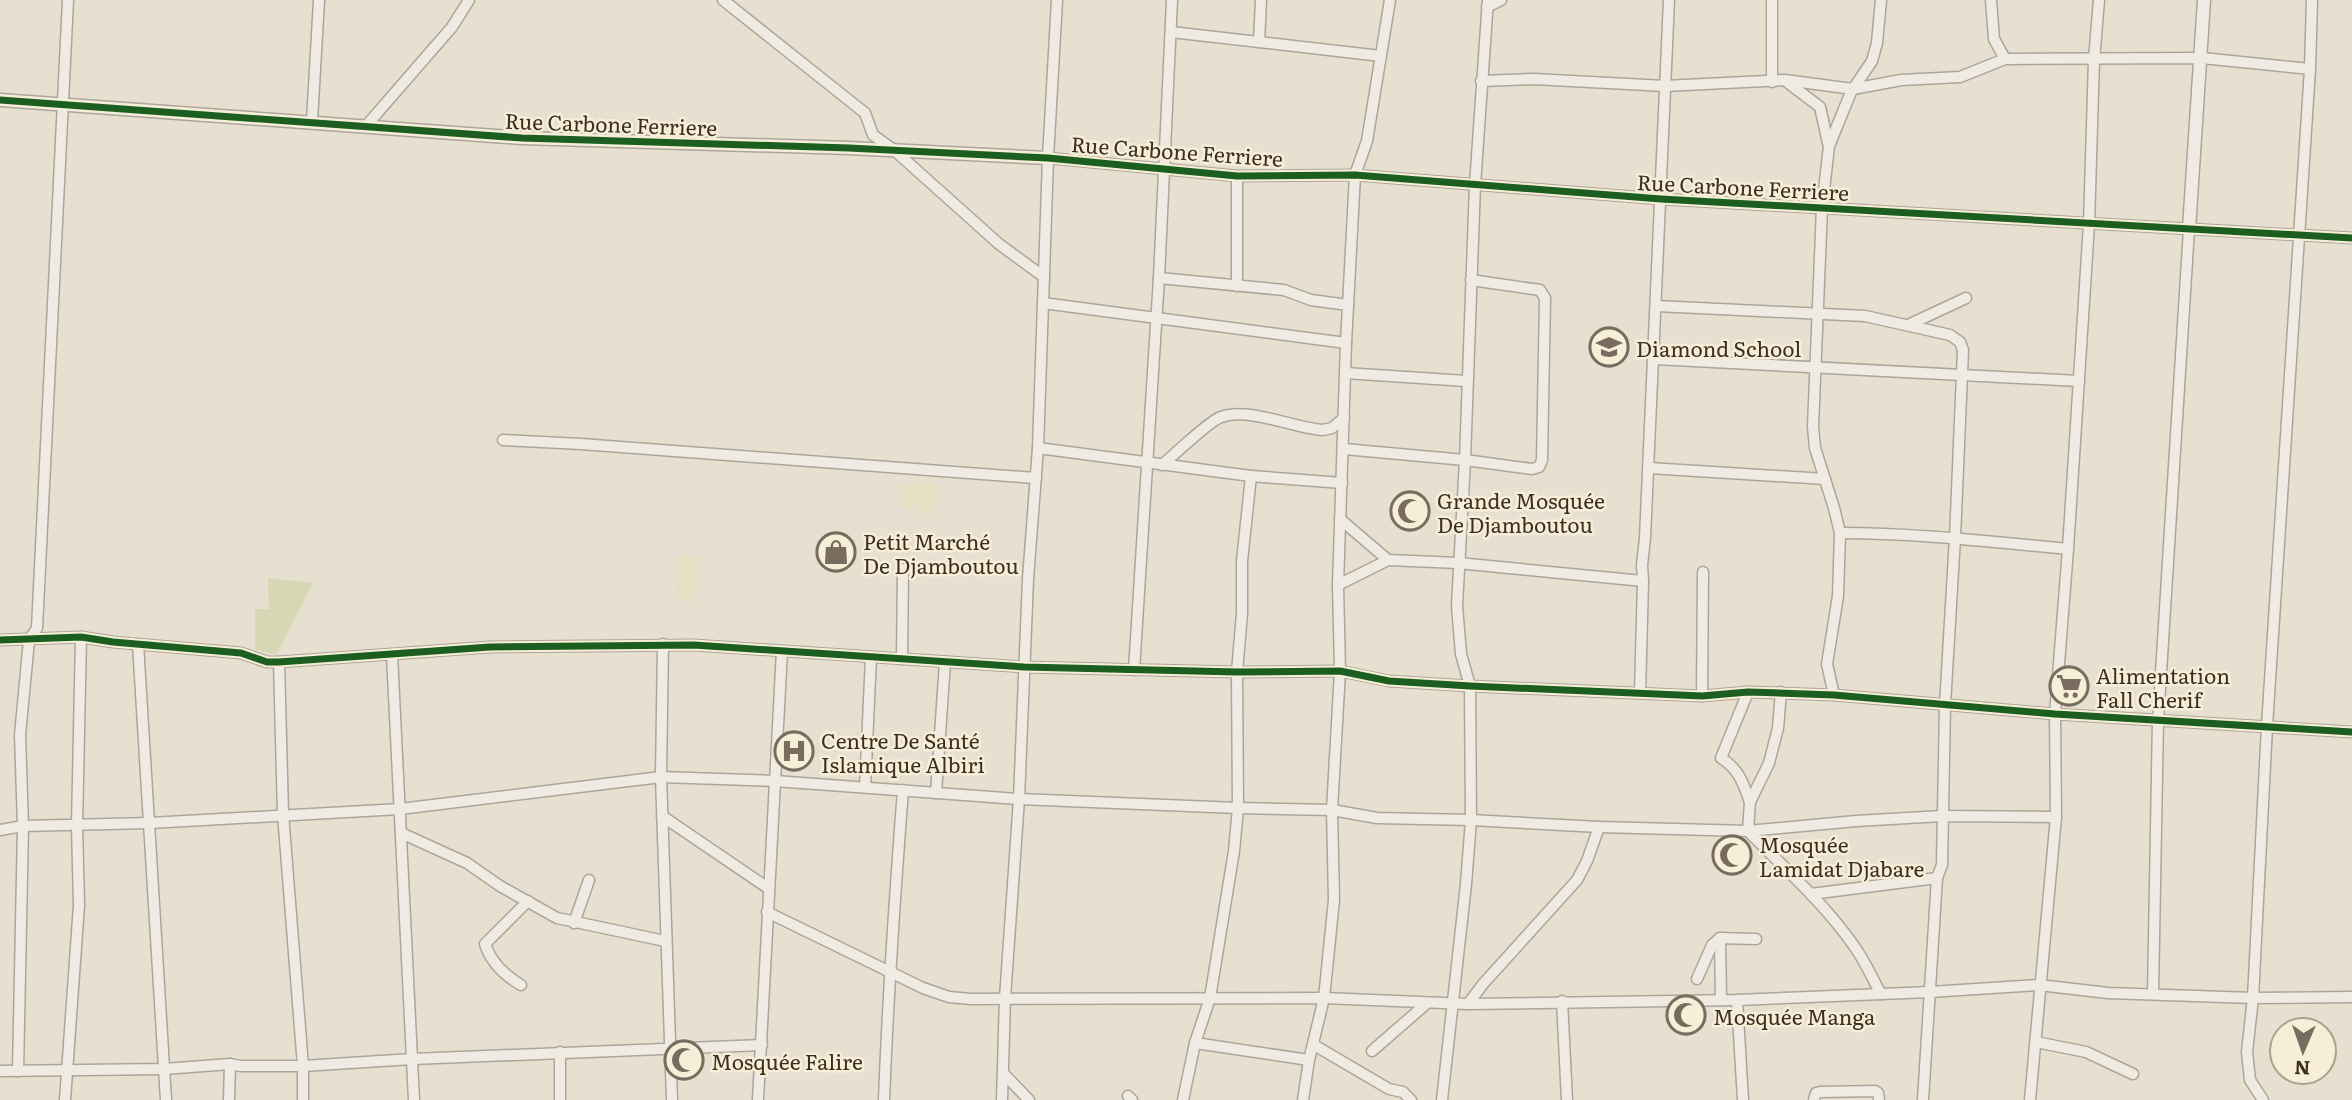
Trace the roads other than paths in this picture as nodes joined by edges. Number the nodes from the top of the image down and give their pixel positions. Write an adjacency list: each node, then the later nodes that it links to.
1 (68, 0): 31 (street)
2 (318, 0): 32 (street)
3 (470, 0): 33 (street)
4 (723, 0): 35 (street)
5 (1057, 0): 36 (street)
6 (1172, 0): 18 (street)
7 (1261, 0): 19 (street)
8 (1390, 0): 20 (street)
9 (1502, 0): 17 (street)
10 (1668, 0): 28 (street)
11 (1772, 0): 27 (street)
12 (1881, 0): 29 (street)
13 (1991, 0): 21 (street)
14 (2099, 0): 23 (street)
15 (2204, 0): 22 (street)
16 (2312, 0): 24 (street)
17 (1488, 4): 26 (street)
18 (1171, 32): 19 (street); 37 (street)
19 (1259, 42): 20 (street)
20 (1381, 56): 38 (street)
21 (2005, 58): 23 (street); 29 (street)
22 (2202, 58): 23 (street); 24 (street); 44 (street)
23 (2094, 60): 43 (street)
24 (2310, 69): 45 (street)
25 (1785, 80): 27 (street); 29 (street); 34 (street)
26 (1481, 81): 28 (street); 40 (street)
27 (1772, 82): 28 (street)
28 (1665, 86): 41 (street)
29 (1853, 89): 34 (street)
30 (0, 100): 31 (street, Rue Carbone Ferriere)
31 (64, 105): 32 (street, Rue Carbone Ferriere); 89 (street)
32 (312, 121): 33 (street, Rue Carbone Ferriere)
33 (366, 126): 35 (street, Rue Carbone Ferriere)
34 (1829, 146): 42 (street)
35 (894, 150): 36 (street, Rue Carbone Ferriere); 47 (street)
36 (1048, 158): 37 (street, Rue Carbone Ferriere); 47 (street)
37 (1165, 167): 39 (street, Rue Carbone Ferriere); 48 (street)
38 (1355, 175): 39 (street, Rue Carbone Ferriere); 40 (street, Rue Carbone Ferriere); 53 (street)
39 (1237, 176): 50 (street)
40 (1475, 185): 41 (street, Rue Carbone Ferriere); 49 (street)
41 (1661, 199): 42 (street, Rue Carbone Ferriere); 54 (street)
42 (1822, 208): 43 (street, Rue Carbone Ferriere); 55 (street)
43 (2089, 224): 44 (street, Rue Carbone Ferriere); 64 (street)
44 (2189, 229): 45 (street, Rue Carbone Ferriere); 110 (street)
45 (2298, 236): 46 (street, Rue Carbone Ferriere); 111 (street)
46 (2352, 238)
47 (1044, 277): 52 (street)
48 (1159, 278): 50 (street); 56 (street)
49 (1471, 280): 63 (street); 69 (street)
50 (1237, 286): 53 (street)
51 (1966, 298): 57 (street)
52 (1043, 303): 56 (street); 67 (street)
53 (1348, 305): 58 (street)
54 (1657, 306): 55 (street); 59 (street)
55 (1818, 314): 57 (street); 60 (street)
56 (1156, 319): 58 (street); 70 (street)
57 (1908, 325): 62 (street)
58 (1346, 343): 61 (street)
59 (1655, 359): 60 (street); 72 (street)
60 (1815, 368): 62 (street); 75 (street)
61 (1345, 373): 63 (street); 65 (street)
62 (1963, 375): 64 (street); 79 (street)
63 (1466, 381): 69 (street)
64 (2079, 381): 80 (street)
65 (1344, 418): 68 (street); 71 (street)
66 (503, 440): 74 (street)
67 (1038, 448): 70 (street); 74 (street)
68 (1344, 449): 69 (street); 76 (street)
69 (1465, 460): 82 (street)
70 (1147, 463): 71 (street); 99 (street)
71 (1162, 465): 73 (street)
72 (1649, 468): 75 (street); 85 (street)
73 (1251, 476): 76 (street); 101 (street)
74 (1036, 478): 98 (street)
75 (1825, 479): 78 (street)
76 (1342, 483): 77 (street)
77 (1340, 519): 81 (street); 86 (street)
78 (1840, 533): 79 (street); 106 (street)
79 (1955, 538): 80 (street); 108 (street)
80 (2068, 548): 109 (street)
81 (1388, 560): 82 (street); 86 (street)
82 (1458, 563): 85 (street); 102 (street)
83 (902, 569): 95 (street)
84 (1703, 572): 107 (street)
85 (1643, 581): 105 (street)
86 (1338, 585): 100 (street)
87 (81, 637): 89 (street); 90 (street); 130 (street)
88 (0, 640): 89 (street)
89 (29, 640): 129 (street)
90 (138, 643): 96 (street); 128 (street)
91 (663, 644): 92 (street); 93 (street); 113 (street)
92 (782, 651): 94 (street); 114 (street)
93 (392, 655): 96 (street); 121 (street)
94 (872, 657): 95 (street); 115 (street)
95 (902, 659): 97 (street)
96 (279, 662): 123 (street)
97 (946, 662): 98 (street); 117 (street)
98 (1024, 667): 99 (street); 118 (street)
99 (1134, 670): 101 (street)
100 (1340, 671): 101 (street); 102 (street); 122 (street)
101 (1237, 672): 120 (street)
102 (1470, 686): 105 (street); 127 (street)
103 (1748, 692): 104 (street); 107 (street); 119 (street)
104 (1781, 692): 106 (street); 119 (street)
105 (1640, 693): 107 (street)
106 (1834, 695): 108 (street)
107 (1702, 696)
108 (1945, 705): 109 (street); 125 (street)
109 (2055, 714): 110 (street); 126 (street)
110 (2158, 720): 111 (street); 150 (street)
111 (2267, 726): 112 (street); 155 (street)
112 (2352, 732)
113 (661, 777): 114 (street); 121 (street); 124 (street)
114 (775, 781): 115 (street); 137 (street)
115 (864, 787): 116 (street)
116 (903, 790): 117 (street); 145 (street)
117 (936, 793): 118 (street)
118 (1019, 799): 120 (street); 152 (street)
119 (1750, 802): 133 (street)
120 (1238, 808): 122 (street); 153 (street)
121 (400, 809): 123 (street); 134 (street)
122 (1332, 810): 127 (street); 154 (street)
123 (283, 814): 128 (street); 173 (street)
124 (662, 816): 137 (street); 144 (street)
125 (1942, 816): 126 (street); 133 (street); 135 (street)
126 (2056, 817): 148 (street)
127 (1471, 820): 131 (street); 160 (street)
128 (150, 823): 130 (street); 175 (street)
129 (23, 826): 130 (street); 132 (street); 176 (street)
130 (77, 826): 174 (street)
131 (1599, 827): 133 (street); 162 (street)
132 (0, 830)
133 (1748, 831): 138 (street)
134 (401, 833): 139 (street); 170 (street)
135 (1937, 878): 138 (street); 149 (street)
136 (589, 880): 141 (street)
137 (768, 888): 140 (street)
138 (1811, 894): 151 (street)
139 (528, 901): 141 (street); 147 (street)
140 (767, 912): 145 (street); 165 (street)
141 (574, 923): 144 (street)
142 (1720, 938): 143 (street); 146 (street); 157 (street)
143 (1756, 939)
144 (665, 942): 167 (street)
145 (892, 973): 152 (street); 188 (street)
146 (1697, 979)
147 (521, 985)
148 (2039, 985): 149 (street); 150 (street); 163 (street)
149 (1930, 992): 151 (street); 199 (street)
150 (2153, 993): 155 (street)
151 (1881, 994): 158 (street)
152 (1005, 998): 153 (street); 178 (street)
153 (1210, 998): 154 (street); 164 (street)
154 (1324, 998): 161 (street); 166 (street)
155 (2253, 998): 156 (street); 201 (street)
156 (2352, 998)
157 (1721, 1000): 158 (street); 159 (street)
158 (1737, 1000): 196 (street)
159 (1562, 1001): 162 (street); 195 (street)
160 (1451, 1002): 161 (street); 162 (street); 194 (street)
161 (1426, 1003): 168 (street)
162 (1468, 1004)
163 (2036, 1041): 179 (street); 200 (street)
164 (1195, 1043): 171 (street); 191 (street)
165 (762, 1045): 167 (street); 187 (street)
166 (1314, 1045): 171 (street); 193 (street)
167 (671, 1049): 169 (street); 186 (street)
168 (1372, 1051)
169 (561, 1052): 170 (street); 185 (street)
170 (412, 1059): 173 (street); 184 (street)
171 (1309, 1060): 192 (street)
172 (230, 1064): 173 (street); 175 (street); 182 (street)
173 (303, 1066): 183 (street)
174 (67, 1069): 175 (street); 176 (street); 180 (street)
175 (164, 1069): 181 (street)
176 (18, 1070): 177 (street)
177 (0, 1071)
178 (1003, 1073): 189 (street); 190 (street)
179 (2133, 1073)
180 (65, 1100)
181 (166, 1100)
182 (229, 1100)
183 (303, 1100)
184 (414, 1100)
185 (560, 1100)
186 (672, 1100)
187 (758, 1100)
188 (884, 1100)
189 (1002, 1100)
190 (1030, 1100)
191 (1183, 1100)
192 (1304, 1100)
193 (1411, 1100)
194 (1443, 1100)
195 (1567, 1100)
196 (1743, 1100)
197 (1814, 1100): 198 (street)
198 (1879, 1100)
199 (1923, 1100)
200 (2031, 1100)
201 (2263, 1100)

